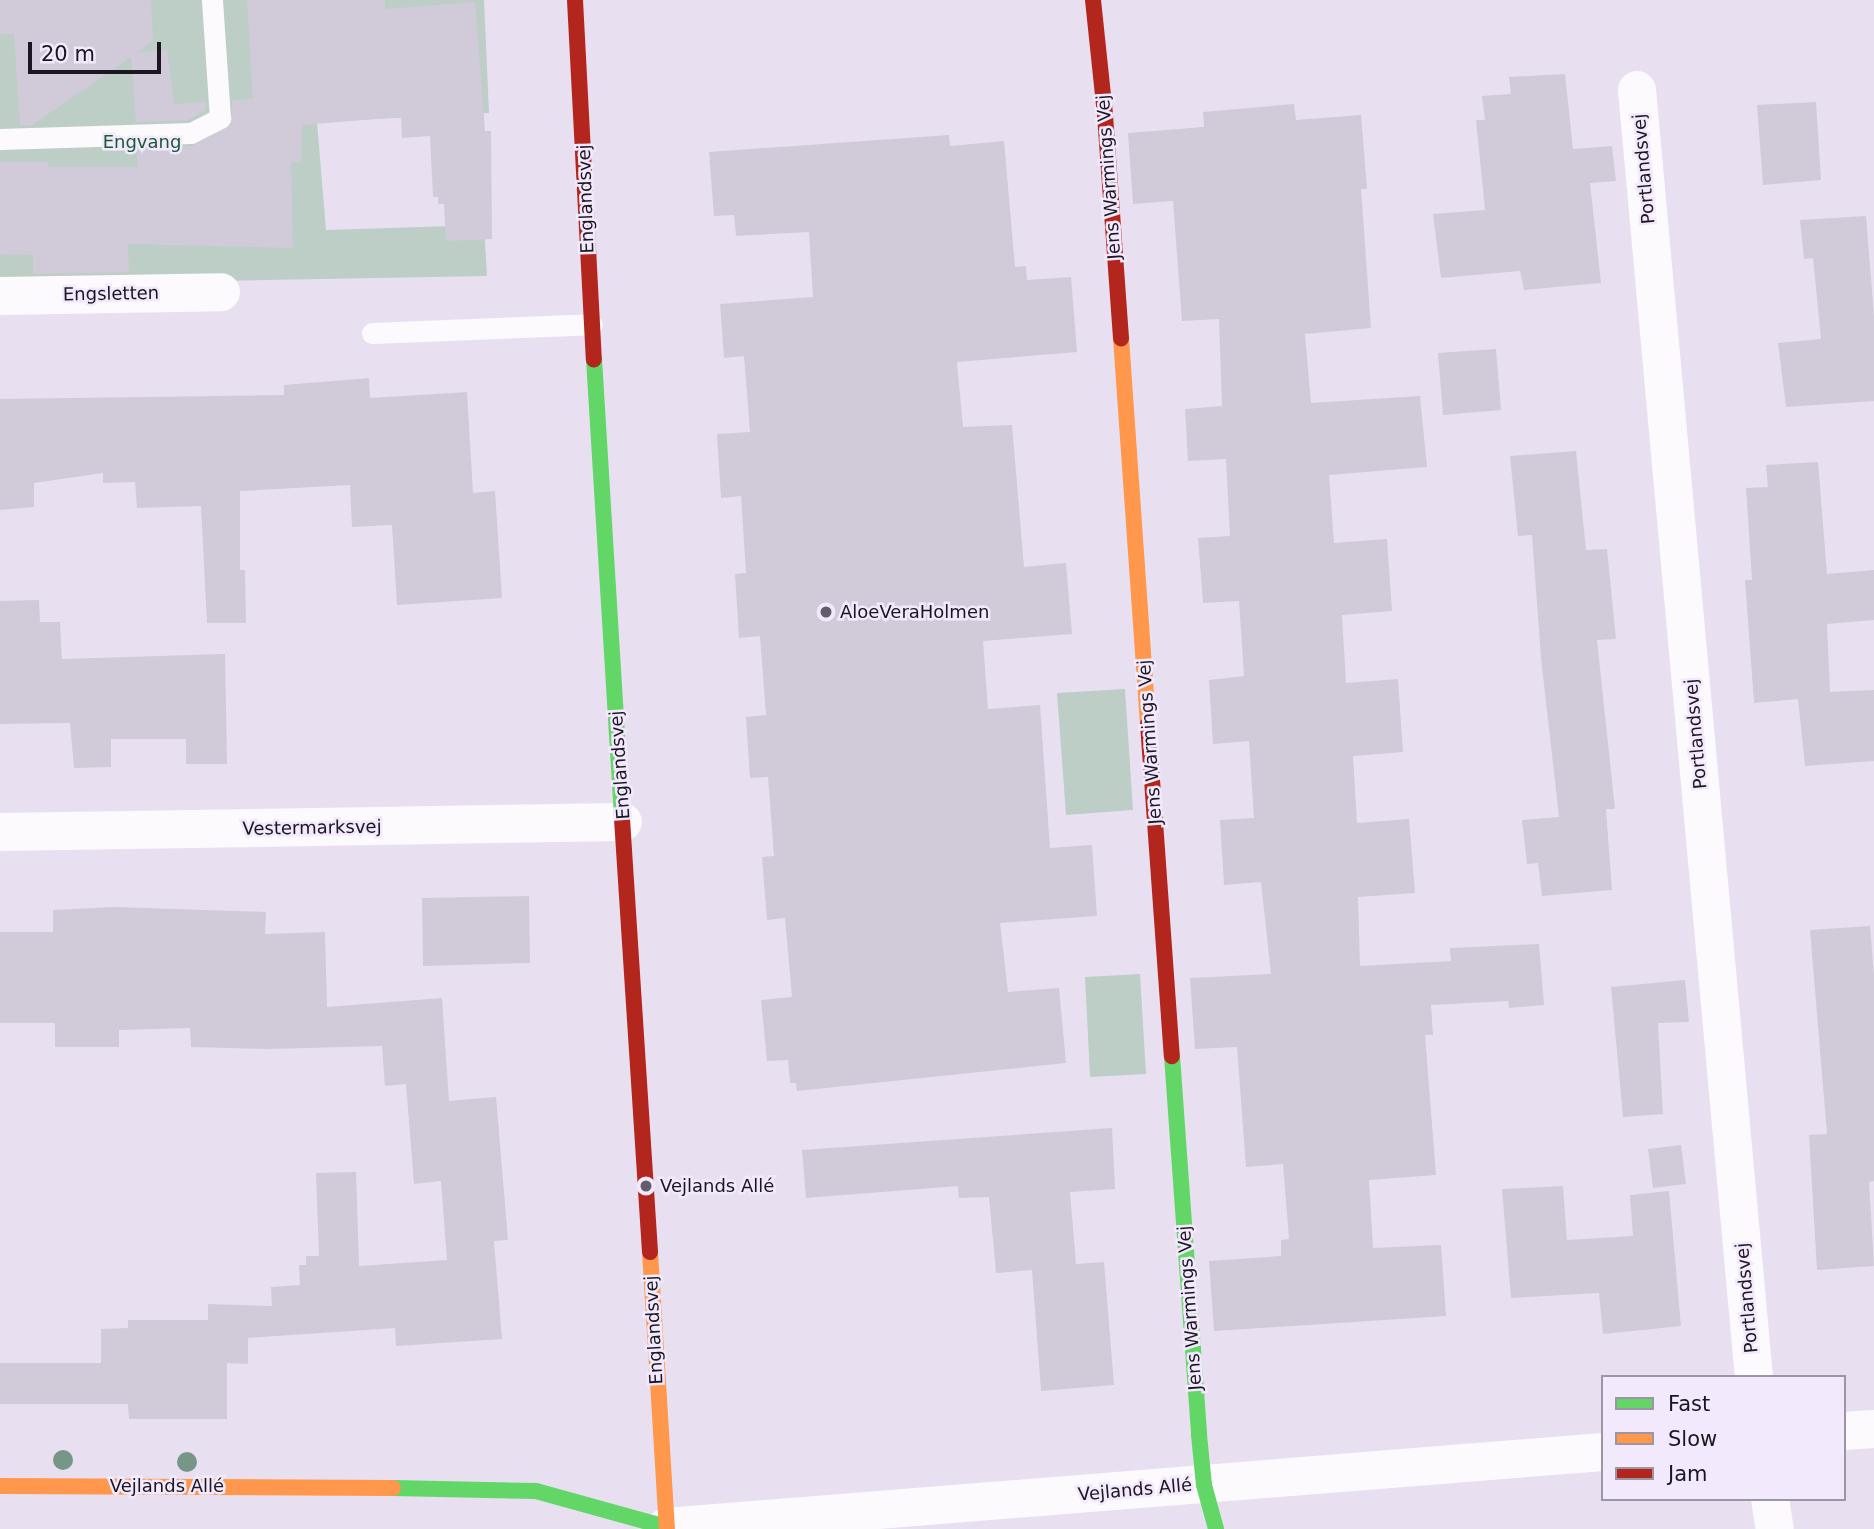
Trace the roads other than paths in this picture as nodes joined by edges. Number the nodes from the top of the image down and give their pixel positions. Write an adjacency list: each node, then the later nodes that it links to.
1 (212, 0): 5 (lane)
2 (575, 0): 8 (street, Englandsvej)
3 (1093, 0): 16 (street, Jens Warmings Vej)
4 (1637, 90): 12 (street, Portlandsvej)
5 (0, 139)
6 (221, 292): 7 (street, Engsletten)
7 (0, 296)
8 (592, 324): 9 (lane); 10 (street, Englandsvej)
9 (372, 333)
10 (623, 822): 11 (street, Vestermarksvej); 19 (street, Englandsvej)
11 (0, 832)
12 (1754, 1375)
13 (1874, 1429): 14 (street)
14 (1846, 1432)
15 (1601, 1451): 16 (street, Vejlands Allé)
16 (1203, 1485): 19 (street, Vejlands Allé); 20 (street, Jens Warmings Vej)
17 (0, 1486): 19 (street, Vejlands Allé)
18 (1770, 1501): 21 (street)
19 (665, 1528)
20 (1216, 1529)
21 (1775, 1529)

